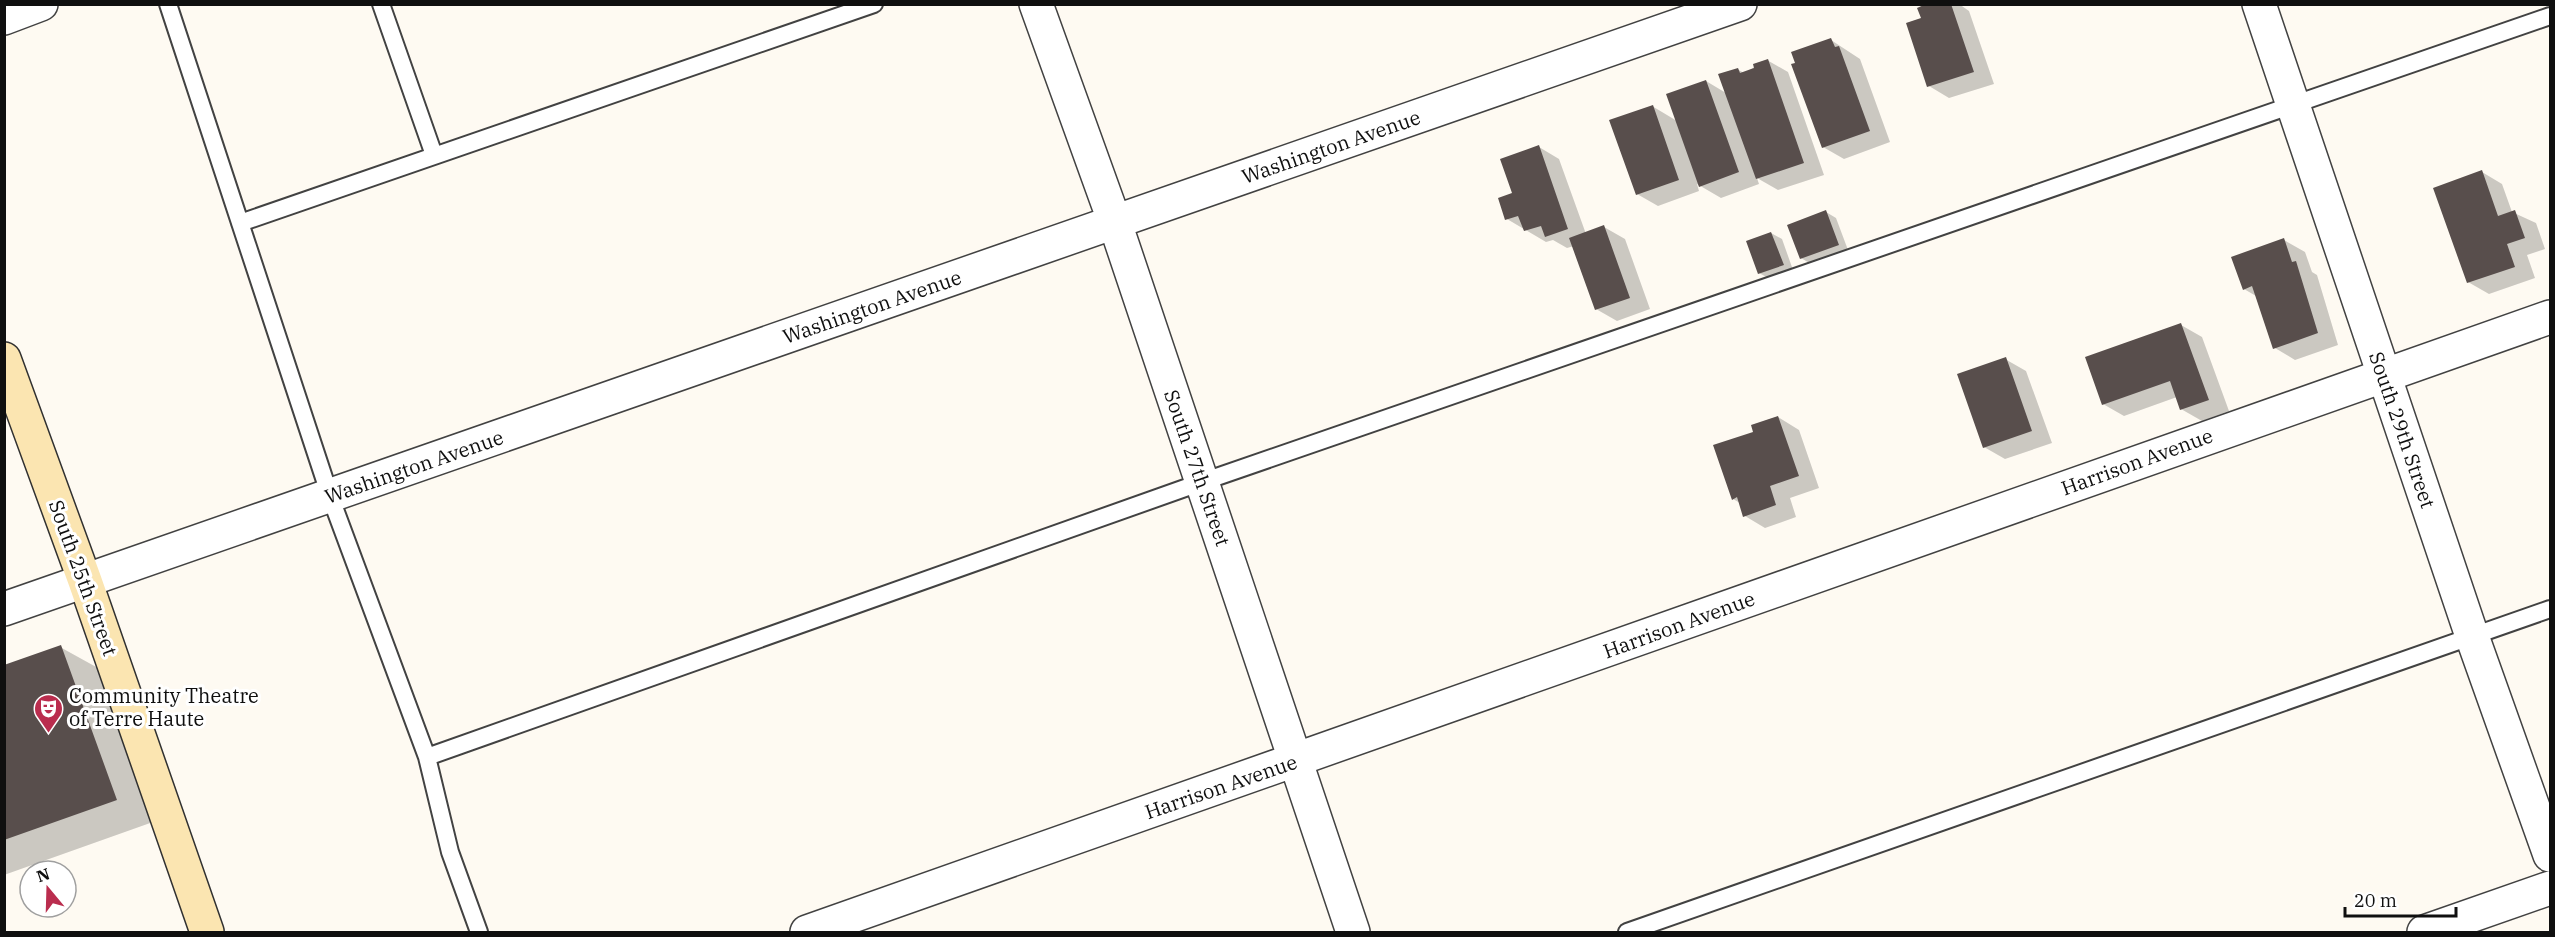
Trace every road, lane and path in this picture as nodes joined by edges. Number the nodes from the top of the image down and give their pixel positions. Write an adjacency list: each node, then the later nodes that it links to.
1 (41, 4): 9 (street)
2 (168, 4): 13 (lane)
3 (381, 4): 11 (lane)
4 (874, 4): 11 (lane)
5 (1036, 4): 12 (street, South 27th Street)
6 (1740, 4): 12 (street, Washington Avenue)
7 (2259, 4): 10 (street, South 29th Street)
8 (2550, 15): 10 (lane)
9 (4, 18)
10 (2293, 105): 16 (street, South 29th Street); 17 (lane)
11 (434, 155): 13 (lane)
12 (1115, 222): 17 (street, South 27th Street); 18 (street, Washington Avenue)
13 (240, 223): 18 (lane)
14 (2550, 317): 16 (street, Harrison Avenue)
15 (4, 359): 19 (main road, South 25th Street)
16 (2384, 374): 22 (street, South 29th Street); 24 (street, Harrison Avenue)
17 (1202, 482): 23 (lane); 24 (street, South 27th Street)
18 (330, 496): 19 (street, Washington Avenue); 23 (lane)
19 (85, 581): 20 (street, Washington Avenue); 27 (main road, South 25th Street)
20 (4, 609)
21 (2550, 609): 22 (lane)
22 (2472, 636): 25 (street, South 29th Street); 31 (lane)
23 (427, 757): 28 (lane)
24 (1296, 761): 29 (street, Harrison Avenue); 30 (street, South 27th Street)
25 (2550, 855)
26 (2550, 888): 32 (street)
27 (207, 933)
28 (479, 933)
29 (807, 933)
30 (1353, 933)
31 (1627, 933)
32 (2424, 933)

